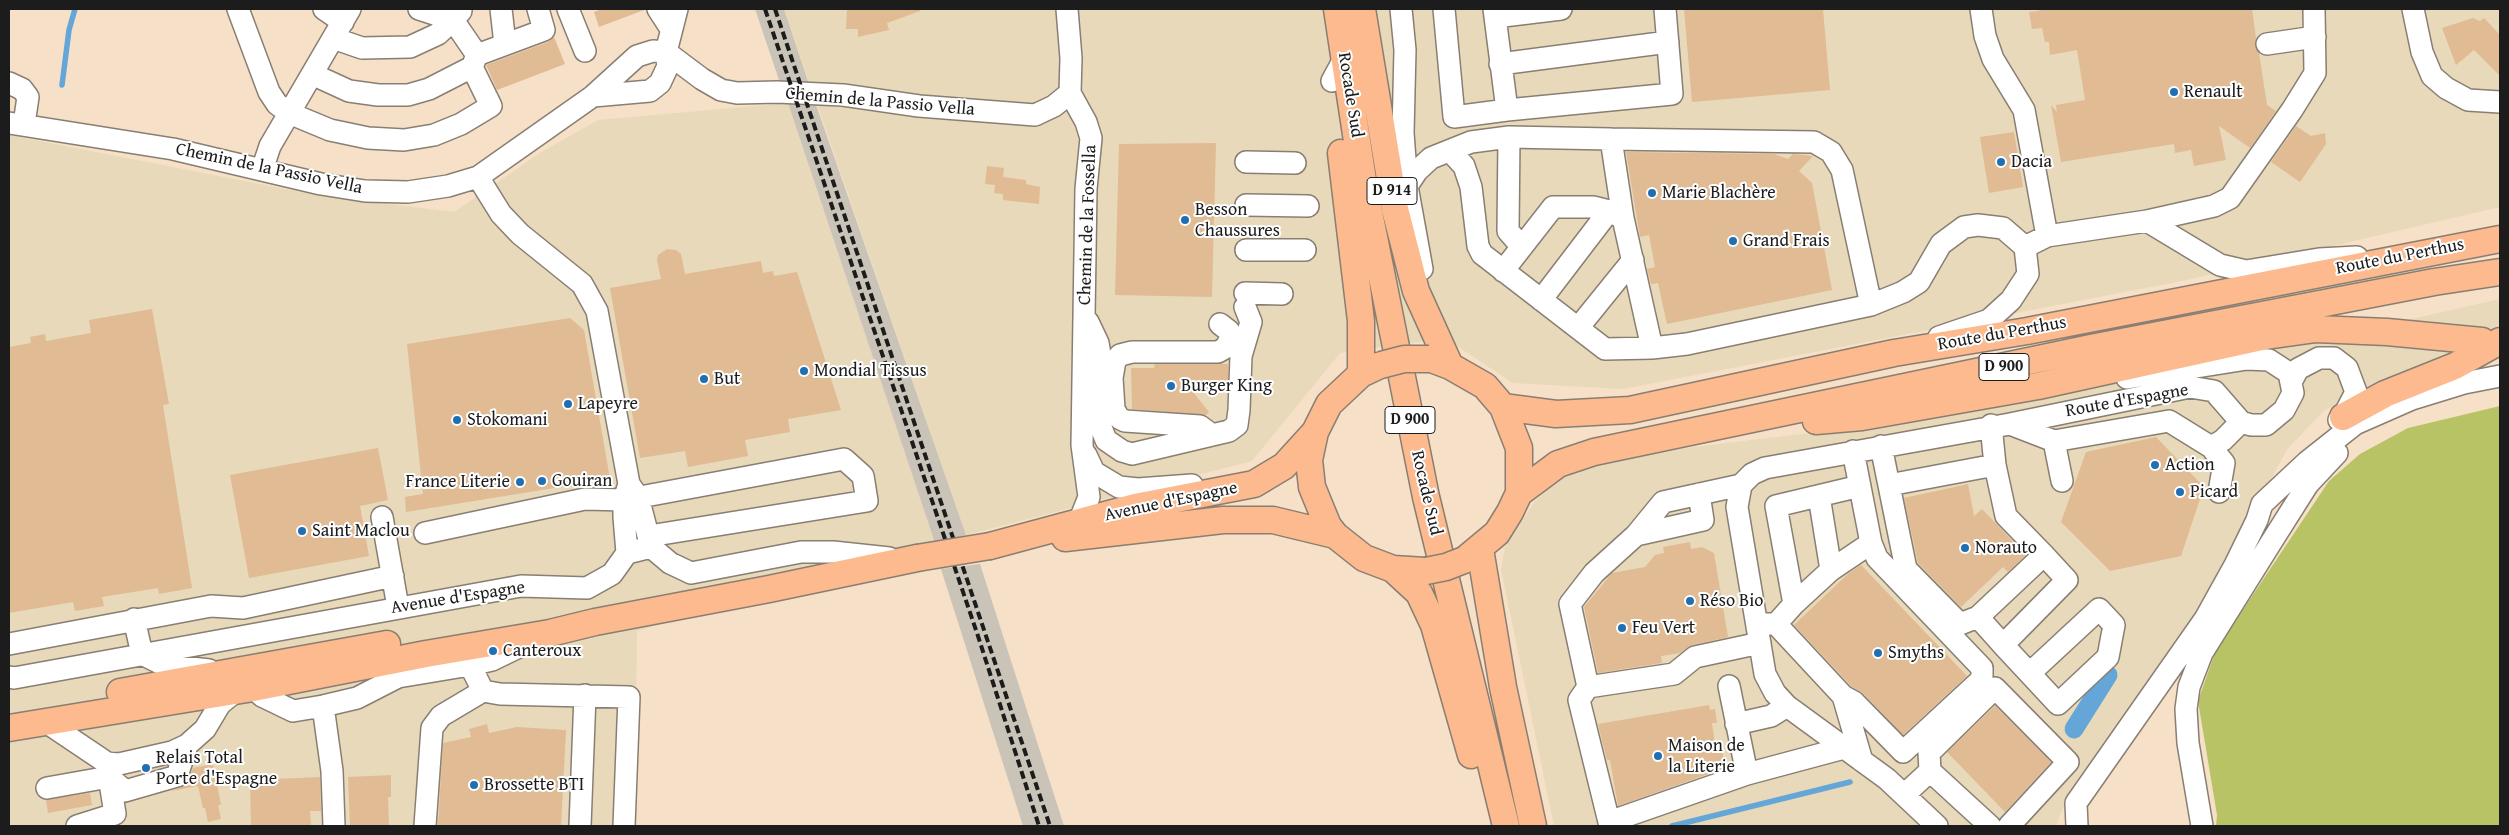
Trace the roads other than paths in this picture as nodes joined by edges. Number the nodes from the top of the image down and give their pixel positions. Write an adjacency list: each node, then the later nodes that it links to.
1 (238, 9): 41 (street)
2 (324, 9): 23 (street)
3 (419, 9): 22 (street)
4 (501, 9): 27 (street)
5 (538, 9): 27 (street)
6 (568, 9): 29 (street)
7 (658, 9): 24 (street)
8 (677, 9): 24 (street)
9 (1067, 9): 37 (street)
10 (1324, 9): 35 (main road, D 914)
11 (1337, 9): 31 (main road, Rocade Sud / D 900)
12 (1350, 9): 161 (main road, Rocade Sud / D 900)
13 (1362, 9): 68 (main road, D 914)
14 (1401, 9): 50 (street)
15 (1444, 9): 40 (street)
16 (1561, 9): 21 (street)
17 (1665, 9): 26 (street)
18 (1981, 9): 55 (street)
19 (2314, 9): 25 (street)
20 (2414, 9): 39 (street)
21 (1495, 13): 33 (street)
22 (458, 14): 23 (street); 32 (street)
23 (342, 23): 34 (street)
24 (670, 29): 30 (street)
25 (2315, 37): 28 (street); 54 (street)
26 (1668, 42): 33 (street); 40 (street)
27 (505, 44): 32 (street)
28 (2267, 44)
29 (585, 50)
30 (666, 52): 37 (street, Chemin de la Passio Vella); 38 (street, Chemin de la Passio Vella); 38 (street)
31 (1344, 58): 35 (street); 160 (main road, Rocade Sud / D 900)
32 (475, 61): 34 (street); 41 (street)
33 (1500, 64): 40 (street)
34 (312, 74): 41 (street)
35 (1332, 81): 78 (main road, D 914)
36 (9, 83): 42 (street)
37 (1070, 93): 70 (street, Chemin de la Fossella)
38 (593, 96): 49 (street, Chemin de la Passio Vella)
39 (2500, 102)
40 (1507, 110)
41 (289, 113): 48 (street)
42 (16, 124): 48 (street, Chemin de la Passio Vella)
43 (1509, 137): 44 (street); 45 (street); 57 (street)
44 (1611, 139): 53 (street); 67 (street)
45 (1450, 151): 50 (street); 63 (street)
46 (1246, 162): 47 (street)
47 (1295, 163)
48 (262, 170): 49 (street, Chemin de la Passio Vella)
49 (478, 177): 103 (street)
50 (1407, 186): 68 (street)
51 (1246, 205): 52 (street)
52 (1308, 206)
53 (1616, 214): 57 (street); 62 (street); 66 (street)
54 (2147, 221): 55 (street); 61 (street)
55 (2047, 236): 58 (street)
56 (2500, 239): 61 (main road, Route du Perthus / D 900)
57 (1522, 247): 63 (street)
58 (2025, 247): 67 (street); 76 (street)
59 (1246, 250): 60 (street)
60 (1305, 250)
61 (2415, 254): 76 (main road, Route du Perthus / D 900)
62 (1633, 260): 72 (street); 75 (street)
63 (1503, 271): 66 (street)
64 (2500, 272): 69 (main road, Route du Perthus / D 900)
65 (1282, 294): 89 (street)
66 (1541, 300): 72 (street)
67 (1871, 305): 75 (street)
68 (1422, 307): 77 (main road, D 914)
69 (2286, 311): 73 (street); 87 (main road, Route du Perthus / D 900)
70 (1085, 318): 89 (street); 92 (street, Chemin de la Fossella)
71 (1220, 324): 89 (street)
72 (1578, 328): 75 (street)
73 (2266, 336): 74 (main road); 81 (main road)
74 (2491, 341): 84 (main road)
75 (1652, 348)
76 (1894, 353): 83 (main road, Route du Perthus / D 900)
77 (1439, 362): 78 (main road, bridge); 83 (main road)
78 (1371, 369): 88 (main road)
79 (2500, 376): 105 (street)
80 (2291, 382): 81 (street); 84 (street); 85 (street)
81 (2038, 386): 87 (main road)
82 (2500, 390): 167 (street)
83 (1503, 407): 102 (main road)
84 (2343, 417): 105 (street)
85 (2241, 422): 86 (street, Route d'Espagne); 91 (street)
86 (2000, 424): 90 (street); 93 (street, Route d'Espagne); 95 (street)
87 (1708, 429): 102 (main road, Route du Perthus / D 900)
88 (1314, 432): 100 (main road, Avenue d'Espagne); 109 (main road)
89 (1212, 435)
90 (2054, 442): 91 (street); 96 (street)
91 (2217, 444): 101 (street)
92 (1082, 445): 100 (street, Chemin de la Fossella); 107 (street, Chemin de la Fossella)
93 (1881, 446): 94 (street, Route d'Espagne); 98 (street)
94 (1853, 451): 97 (street, Route d'Espagne); 99 (street)
95 (1995, 465): 98 (street); 115 (street)
96 (2062, 481)
97 (1741, 485): 126 (street); 136 (street)
98 (1890, 485): 123 (street)
99 (1860, 486): 104 (street); 112 (street)
100 (1232, 490): 107 (main road, Avenue d'Espagne)
101 (2220, 492)
102 (1518, 493): 114 (main road)
103 (630, 494): 108 (street); 110 (street); 110 (street); 113 (street)
104 (1819, 496): 118 (street); 121 (street)
105 (2262, 504): 166 (street)
106 (382, 517): 119 (street)
107 (1079, 522): 111 (main road, Avenue d'Espagne)
108 (425, 533)
109 (1335, 535): 111 (main road, Avenue d'Espagne); 117 (main road)
110 (650, 542): 113 (street); 116 (street, Avenue d'Espagne)
111 (1000, 543): 116 (main road, Avenue d'Espagne, bridge)
112 (1871, 543): 118 (street); 140 (street)
113 (627, 554): 122 (street, Avenue d'Espagne)
114 (1472, 554): 117 (main road, bridge); 162 (main road)
115 (2044, 555): 123 (street); 129 (street)
116 (903, 559): 127 (main road, Avenue d'Espagne); 131 (main road, Avenue d'Espagne)
117 (1392, 569): 159 (main road)
118 (1831, 570): 121 (street)
119 (393, 576): 120 (street); 122 (street)
120 (277, 602): 124 (street); 125 (street)
121 (1794, 604): 126 (street)
122 (398, 607): 125 (street, Avenue d'Espagne)
123 (1978, 617): 129 (street)
124 (134, 619): 128 (street); 130 (street)
125 (278, 629): 130 (street, Avenue d'Espagne)
126 (1764, 631): 136 (street); 140 (street); 142 (street)
127 (550, 633): 132 (street, Avenue d'Espagne); 137 (main road, Avenue d'Espagne)
128 (9, 644)
129 (2003, 645): 133 (street)
130 (142, 654): 131 (street); 134 (street, Avenue d'Espagne)
131 (266, 665): 143 (main road, Avenue d'Espagne)
132 (470, 666): 138 (street); 141 (street, Avenue d'Espagne)
133 (2030, 673)
134 (9, 677)
135 (1729, 686): 145 (street)
136 (1588, 687): 151 (street)
137 (244, 689): 141 (street, Avenue d'Espagne); 144 (main road, Avenue d'Espagne); 149 (street)
138 (483, 691): 139 (street); 156 (street)
139 (585, 695): 157 (street); 158 (street)
140 (1843, 696): 148 (street)
141 (323, 706): 155 (street)
142 (1787, 706): 145 (street); 147 (street)
143 (9, 711)
144 (46, 722): 146 (main road, Avenue d'Espagne); 149 (street)
145 (1736, 724): 151 (street)
146 (9, 728)
147 (1844, 748): 148 (street); 151 (street)
148 (1862, 761): 153 (street)
149 (108, 770): 152 (street); 154 (street)
150 (1930, 770): 153 (street); 164 (street); 165 (street)
151 (1747, 774)
152 (47, 788)
153 (1904, 795): 163 (street)
154 (77, 826)
155 (334, 826)
156 (425, 826)
157 (580, 826)
158 (624, 826)
159 (1491, 826)
160 (1506, 826)
161 (1518, 826)
162 (1533, 826)
163 (1937, 826)
164 (1990, 826)
165 (2009, 826)
166 (2077, 826)
167 (2202, 826)

